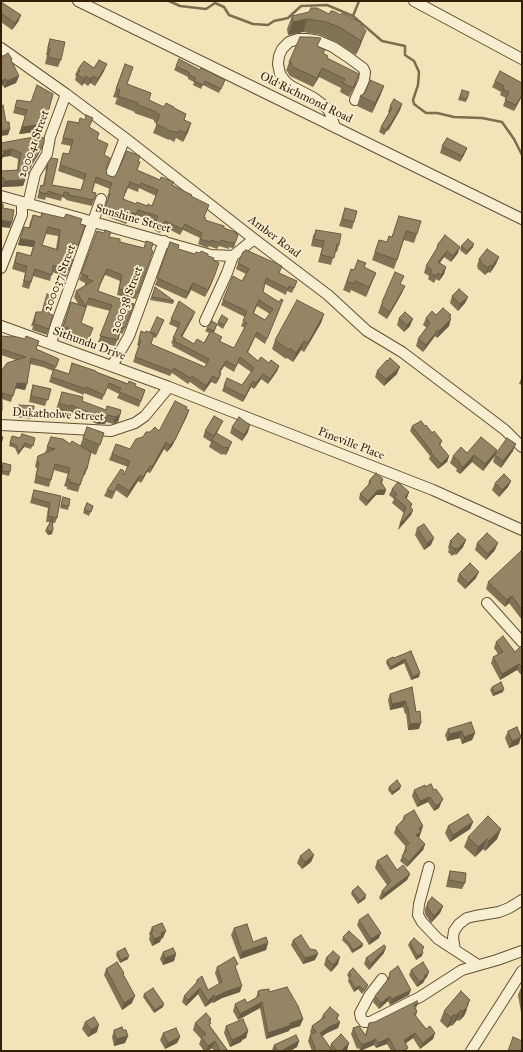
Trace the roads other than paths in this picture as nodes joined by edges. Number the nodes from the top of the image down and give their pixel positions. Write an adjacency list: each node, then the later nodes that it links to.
1 (78, 1): 7 (street, Old Richmond Road)
2 (414, 1): 4 (street)
3 (4, 50): 5 (street, Amber Road)
4 (522, 59)
5 (66, 94): 8 (street, Amber Road); 12 (street, 200041 Street)
6 (355, 100): 7 (street)
7 (335, 127): 13 (street, Old Richmond Road)
8 (125, 138): 9 (street); 15 (street, Amber Road)
9 (110, 176)
10 (1, 196): 12 (street, Sunshine Street)
11 (102, 199): 14 (street, 200037 Street)
12 (25, 203): 14 (street, Sunshine Street); 18 (street, 200041 Street)
13 (522, 219)
14 (93, 221): 16 (street, Sunshine Street); 21 (street, 200037 Street)
15 (254, 239): 17 (street); 25 (street, Amber Road)
16 (164, 241): 17 (street, Sunshine Street); 22 (street, 200038 Street)
17 (233, 256): 19 (street)
18 (1, 268)
19 (205, 321)
20 (1, 326): 21 (street, Sithundu Drive)
21 (51, 344): 22 (street, Sithundu Drive)
22 (112, 366): 23 (street, Sithundu Drive)
23 (169, 387): 24 (street, Dukatholwe Street); 26 (street, Pineville Place)
24 (1, 425)
25 (522, 447)
26 (522, 530)
27 (487, 603): 28 (street)
28 (522, 642)
29 (429, 867): 31 (street)
30 (522, 900): 31 (street)
31 (455, 950): 33 (street)
32 (522, 951): 33 (street)
33 (478, 965): 35 (street)
34 (522, 971): 36 (street)
35 (382, 979)
36 (471, 1050)

